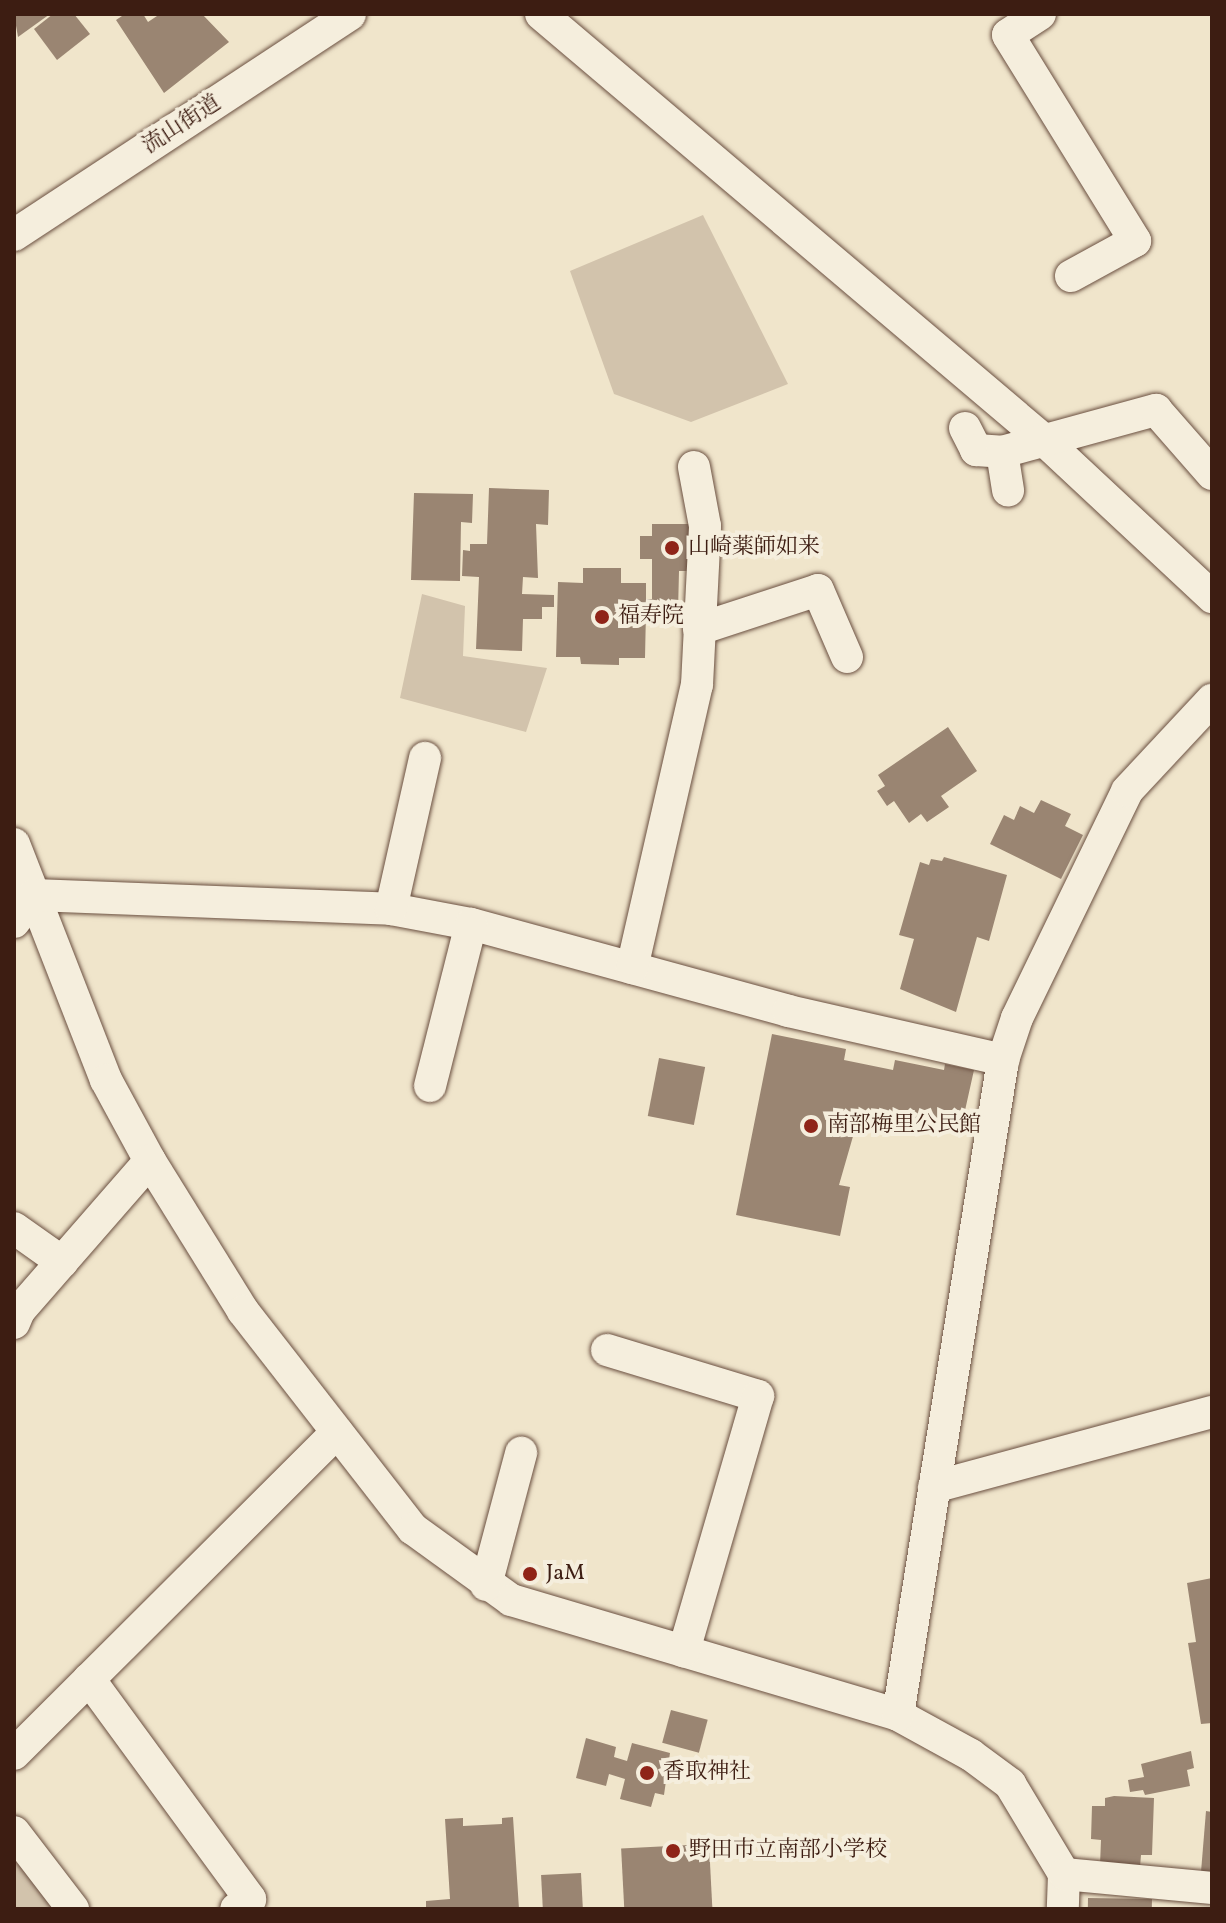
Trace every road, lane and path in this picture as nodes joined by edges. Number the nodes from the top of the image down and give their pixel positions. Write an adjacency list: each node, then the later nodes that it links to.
1 (350, 14): 4 (street, 流山街道)
2 (541, 14): 7 (street)
3 (1040, 14): 5 (street)
4 (14, 235)
5 (1071, 276)
6 (965, 428): 8 (street)
7 (1045, 441): 8 (street); 10 (street); 12 (street)
8 (1002, 452): 11 (street)
9 (694, 467): 13 (street)
10 (1212, 474)
11 (1008, 491)
12 (1212, 597)
13 (699, 629): 14 (street); 22 (street)
14 (847, 657)
15 (1212, 700): 23 (street)
16 (425, 758): 19 (street)
17 (14, 844): 18 (street)
18 (34, 895): 19 (street); 20 (street); 25 (street)
19 (391, 909): 21 (street)
20 (14, 922)
21 (471, 924): 22 (street); 24 (street)
22 (632, 968): 23 (street)
23 (1003, 1060): 33 (street)
24 (430, 1086)
25 (150, 1161): 27 (street); 31 (street)
26 (14, 1228): 27 (street)
27 (62, 1262): 28 (street)
28 (14, 1323)
29 (607, 1350): 35 (street)
30 (1212, 1412): 33 (street)
31 (337, 1432): 34 (street); 36 (street)
32 (521, 1453): 34 (street)
33 (934, 1487): 37 (street)
34 (486, 1585): 35 (street)
35 (684, 1651): 37 (street)
36 (89, 1679): 38 (street); 43 (street)
37 (898, 1715): 40 (street)
38 (14, 1754)
39 (14, 1832): 42 (street)
40 (1064, 1874): 41 (street); 44 (street)
41 (1212, 1888)
42 (73, 1909)
43 (236, 1909)
44 (1063, 1909)

